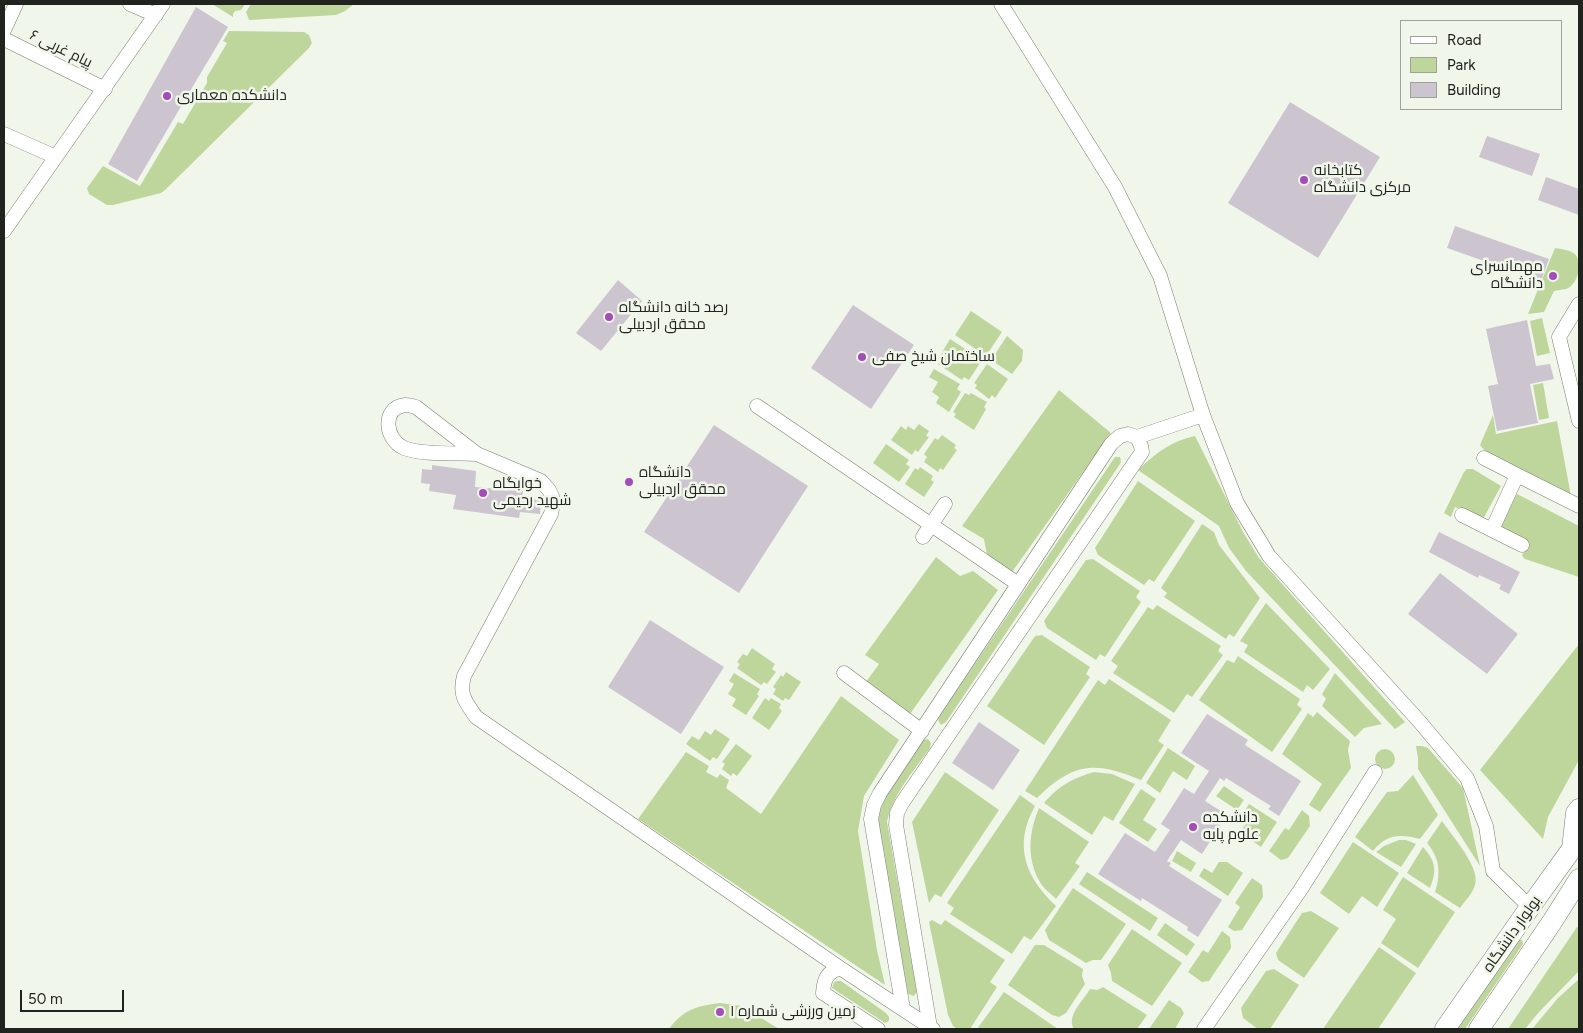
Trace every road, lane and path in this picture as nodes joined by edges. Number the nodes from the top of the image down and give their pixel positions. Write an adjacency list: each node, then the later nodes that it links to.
1 (16, 4): 5 (street)
2 (130, 4): 4 (street)
3 (1001, 4): 14 (street)
4 (160, 10): 7 (street)
5 (4, 30)
6 (4, 39): 7 (street, پیام غربی ۶)
7 (105, 88): 9 (street)
8 (4, 134): 9 (street)
9 (56, 157): 10 (street)
10 (4, 231)
11 (1579, 304): 12 (street)
12 (1575, 390): 15 (street)
13 (757, 406): 23 (street)
14 (1203, 415): 16 (street); 34 (street)
15 (1579, 421)
16 (1137, 438): 27 (street); 38 (street)
17 (477, 454): 17 (street); 36 (street)
18 (1484, 458): 19 (street)
19 (1517, 475): 21 (street); 24 (street)
20 (945, 504): 23 (street)
21 (1579, 506)
22 (1462, 515): 24 (street)
23 (931, 525): 25 (street); 27 (street)
24 (1492, 530): 26 (street)
25 (923, 537)
26 (1522, 545)
27 (1018, 584): 29 (street)
28 (844, 673): 29 (street)
29 (922, 731): 37 (street)
30 (1375, 772): 40 (street)
31 (1579, 809): 32 (main road)
32 (1576, 844): 34 (main road, بولوار دانشگاه)
33 (1579, 879): 35 (main road, بولوار دانشگاه)
34 (1530, 907): 35 (main road); 41 (main road, بولوار دانشگاه)
35 (1552, 922): 42 (main road, بولوار دانشگاه)
36 (840, 968): 37 (street); 39 (street)
37 (903, 1009): 38 (street)
38 (932, 1028)
39 (878, 1029)
40 (1204, 1029)
41 (1445, 1029)
42 (1479, 1029)

